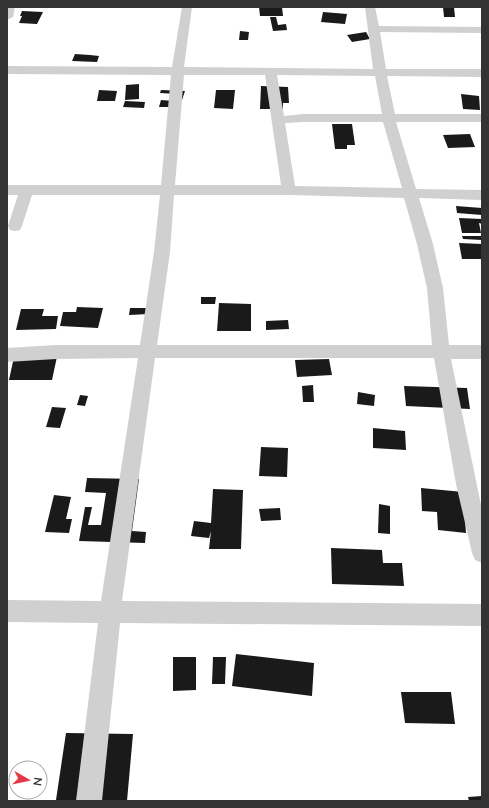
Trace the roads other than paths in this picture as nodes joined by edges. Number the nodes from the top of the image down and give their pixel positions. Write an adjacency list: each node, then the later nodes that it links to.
1 (10, 7): 4 (street)
2 (187, 7): 8 (street)
3 (370, 7): 5 (street)
4 (7, 17)
5 (374, 29): 6 (street); 10 (street)
6 (482, 30)
7 (7, 70): 8 (street)
8 (178, 70): 9 (street); 16 (street)
9 (270, 71): 10 (street); 14 (street)
10 (380, 72): 11 (street); 13 (street)
11 (482, 73)
12 (482, 118): 13 (street)
13 (389, 119): 14 (street); 19 (street)
14 (278, 120): 17 (street)
15 (7, 190): 18 (street)
16 (166, 190): 17 (street); 18 (street); 24 (street)
17 (289, 190): 19 (street)
18 (26, 191): 21 (street)
19 (410, 194): 20 (street); 22 (street)
20 (482, 195)
21 (15, 226)
22 (441, 351): 23 (street); 24 (street); 26 (street)
23 (482, 352)
24 (147, 353): 25 (street); 29 (street)
25 (7, 355)
26 (474, 484): 27 (street)
27 (482, 553)
28 (7, 611): 29 (street)
29 (110, 612): 30 (street); 31 (street)
30 (482, 615)
31 (90, 801)

